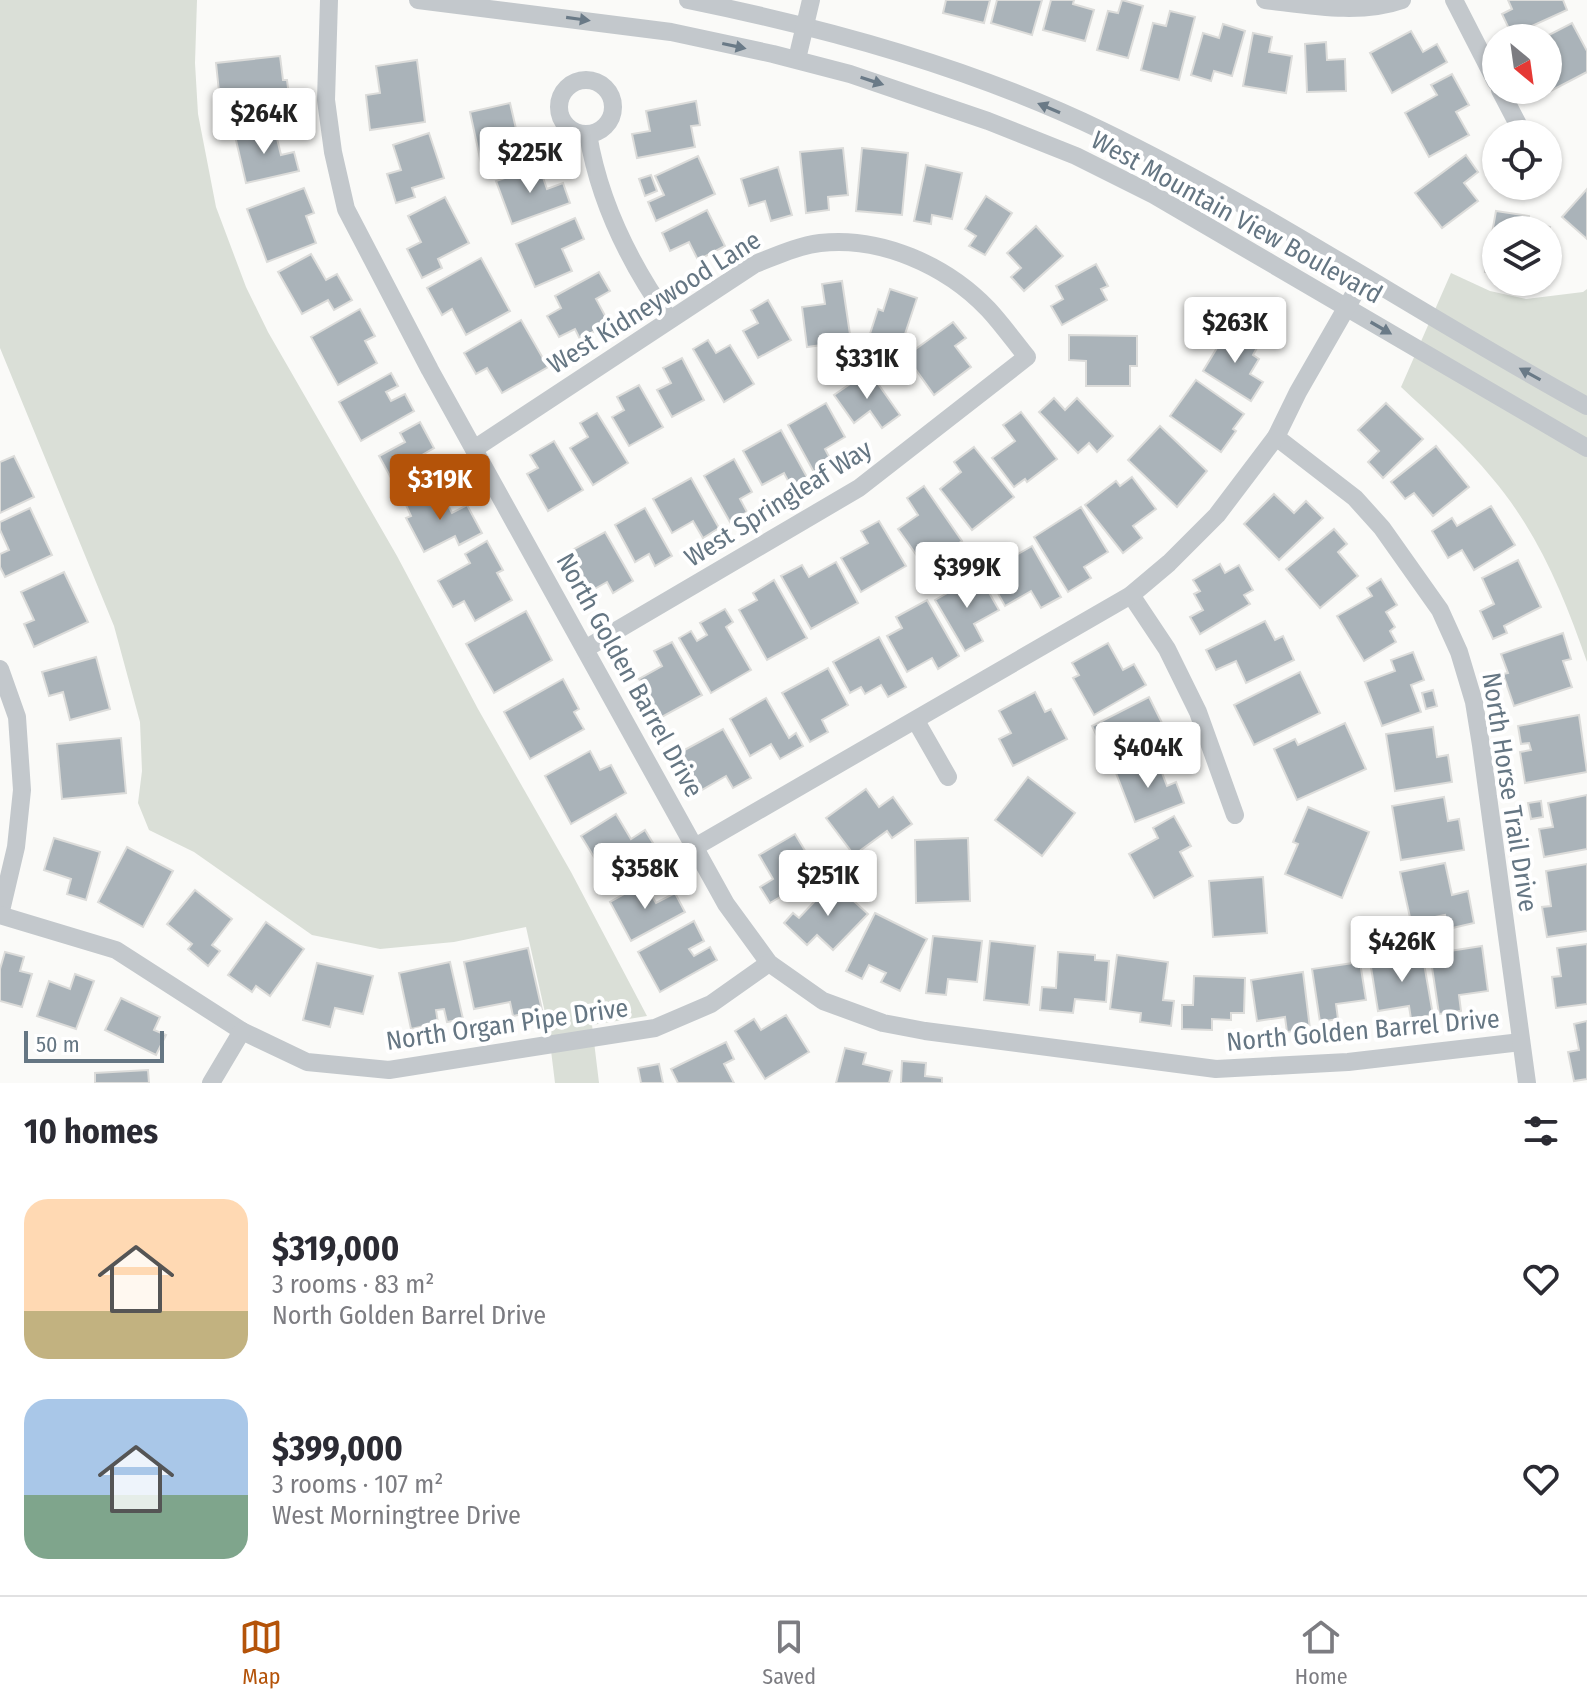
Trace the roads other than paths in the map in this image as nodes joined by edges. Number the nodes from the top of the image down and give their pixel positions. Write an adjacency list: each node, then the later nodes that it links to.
1 (329, 0): 19 (street, North Golden Barrel Drive)
2 (418, 0): 10 (street, West Mountain View Boulevard, one-way to 10)
3 (688, 0): 8 (street, West Mountain View Boulevard)
4 (811, 0): 8 (street)
5 (1265, 0): 6 (street)
6 (1402, 0)
7 (1454, 0): 9 (street)
8 (805, 27): 10 (street); 12 (street, West Mountain View Boulevard, one-way to 8)
9 (1482, 55)
10 (797, 59): 13 (street, West Mountain View Boulevard, one-way to 13)
11 (588, 134): 14 (street)
12 (1364, 277): 13 (street); 16 (street, West Mountain View Boulevard, one-way to 12)
13 (1348, 309): 17 (street); 18 (street, West Mountain View Boulevard, one-way to 18)
14 (669, 319): 15 (street, West Kidneywood Lane); 19 (street, West Kidneywood Lane)
15 (1027, 357): 21 (street, West Springleaf Way)
16 (1587, 406)
17 (1276, 437): 20 (street); 30 (street, North Horse Trail Drive)
18 (1587, 448)
19 (474, 449): 21 (street, North Golden Barrel Drive)
20 (1131, 595): 23 (street); 25 (street)
21 (585, 649): 26 (street, North Golden Barrel Drive)
22 (0, 669): 27 (street)
23 (916, 721): 24 (street); 26 (street)
24 (948, 777)
25 (1235, 815)
26 (695, 847): 28 (street, North Golden Barrel Drive)
27 (0, 915): 29 (street, North Organ Pipe Drive)
28 (769, 963): 29 (street, North Organ Pipe Drive); 30 (street, North Golden Barrel Drive)
29 (242, 1031): 31 (street)
30 (1521, 1042): 32 (street, North Horse Trail Drive)
31 (211, 1083)
32 (1527, 1083)

